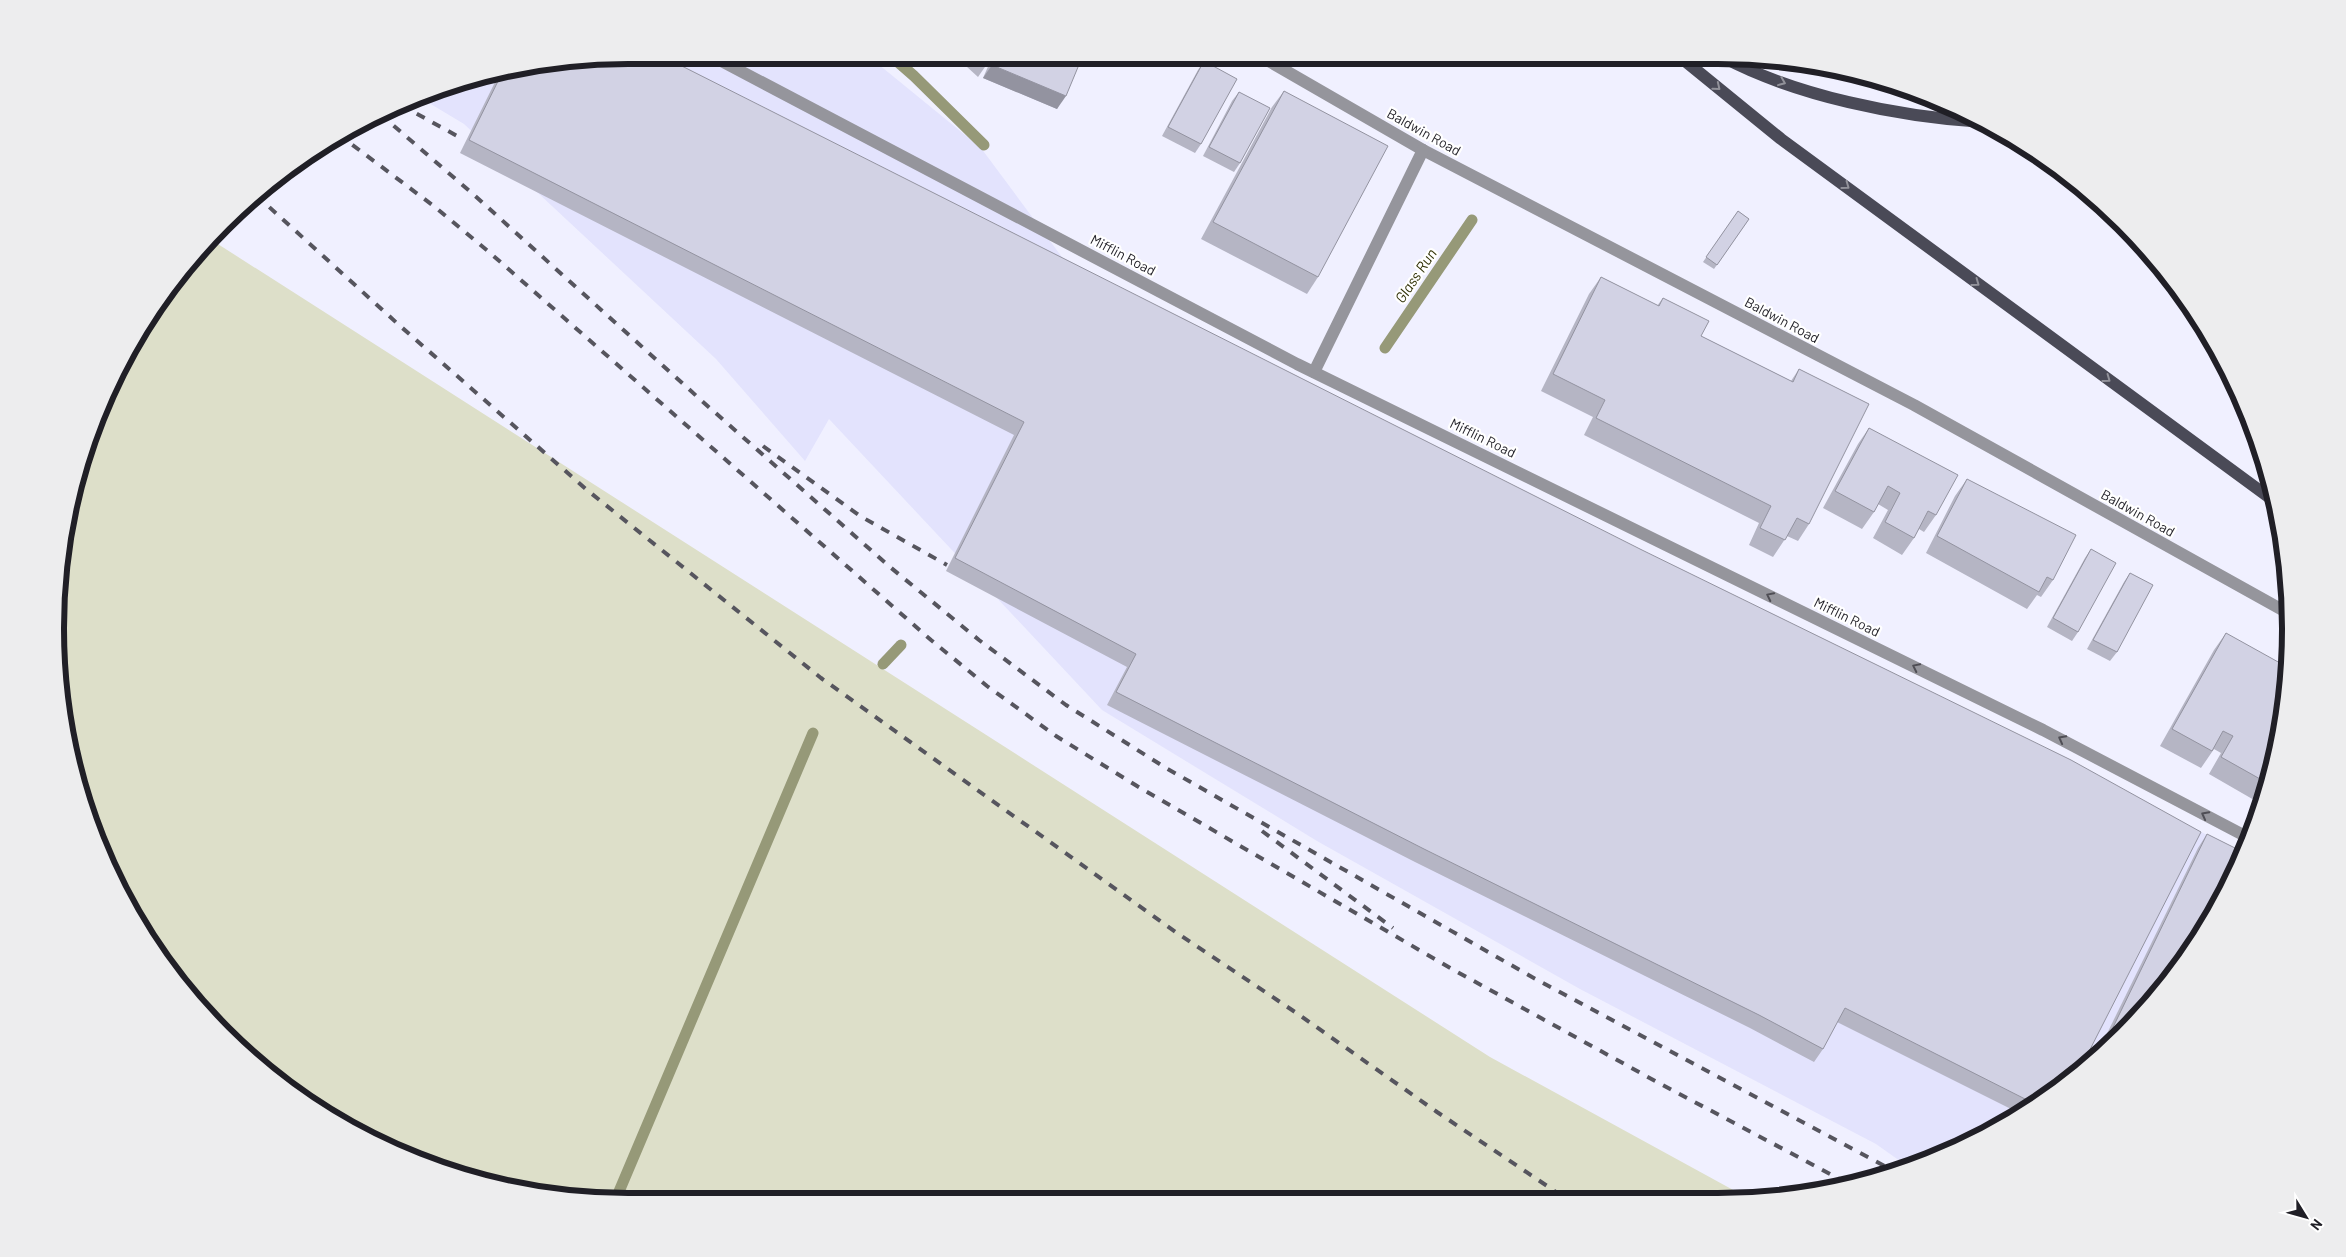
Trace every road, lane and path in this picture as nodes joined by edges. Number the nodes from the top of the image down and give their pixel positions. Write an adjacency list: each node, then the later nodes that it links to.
1 (727, 64): 7 (street, Mifflin Road)
2 (1274, 64): 6 (street, Baldwin Road)
3 (1690, 64): 8 (main road, one-way to 8)
4 (1742, 65): 5 (main road, one-way to 5)
5 (1965, 121)
6 (1424, 150): 7 (street); 9 (street, Baldwin Road)
7 (1314, 372): 10 (street, Mifflin Road, one-way to 7)
8 (2266, 495)
9 (2281, 609)
10 (2243, 835)

